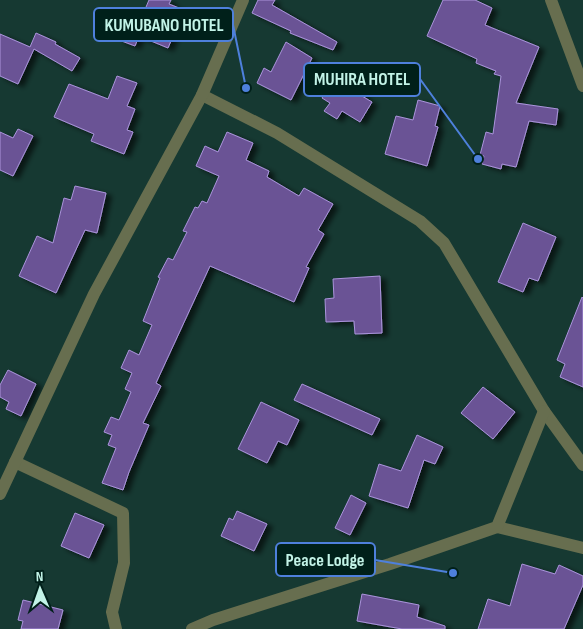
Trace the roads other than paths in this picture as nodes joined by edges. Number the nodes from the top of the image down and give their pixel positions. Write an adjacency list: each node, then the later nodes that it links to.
1 (243, 0): 4 (street)
2 (551, 0): 3 (street)
3 (583, 86)
4 (202, 95): 5 (street); 6 (street)
5 (544, 411): 7 (street); 9 (street)
6 (16, 462): 8 (street); 11 (street)
7 (583, 465)
8 (0, 494)
9 (496, 527): 10 (street); 12 (street)
10 (583, 548)
11 (116, 629)
12 (192, 629)

